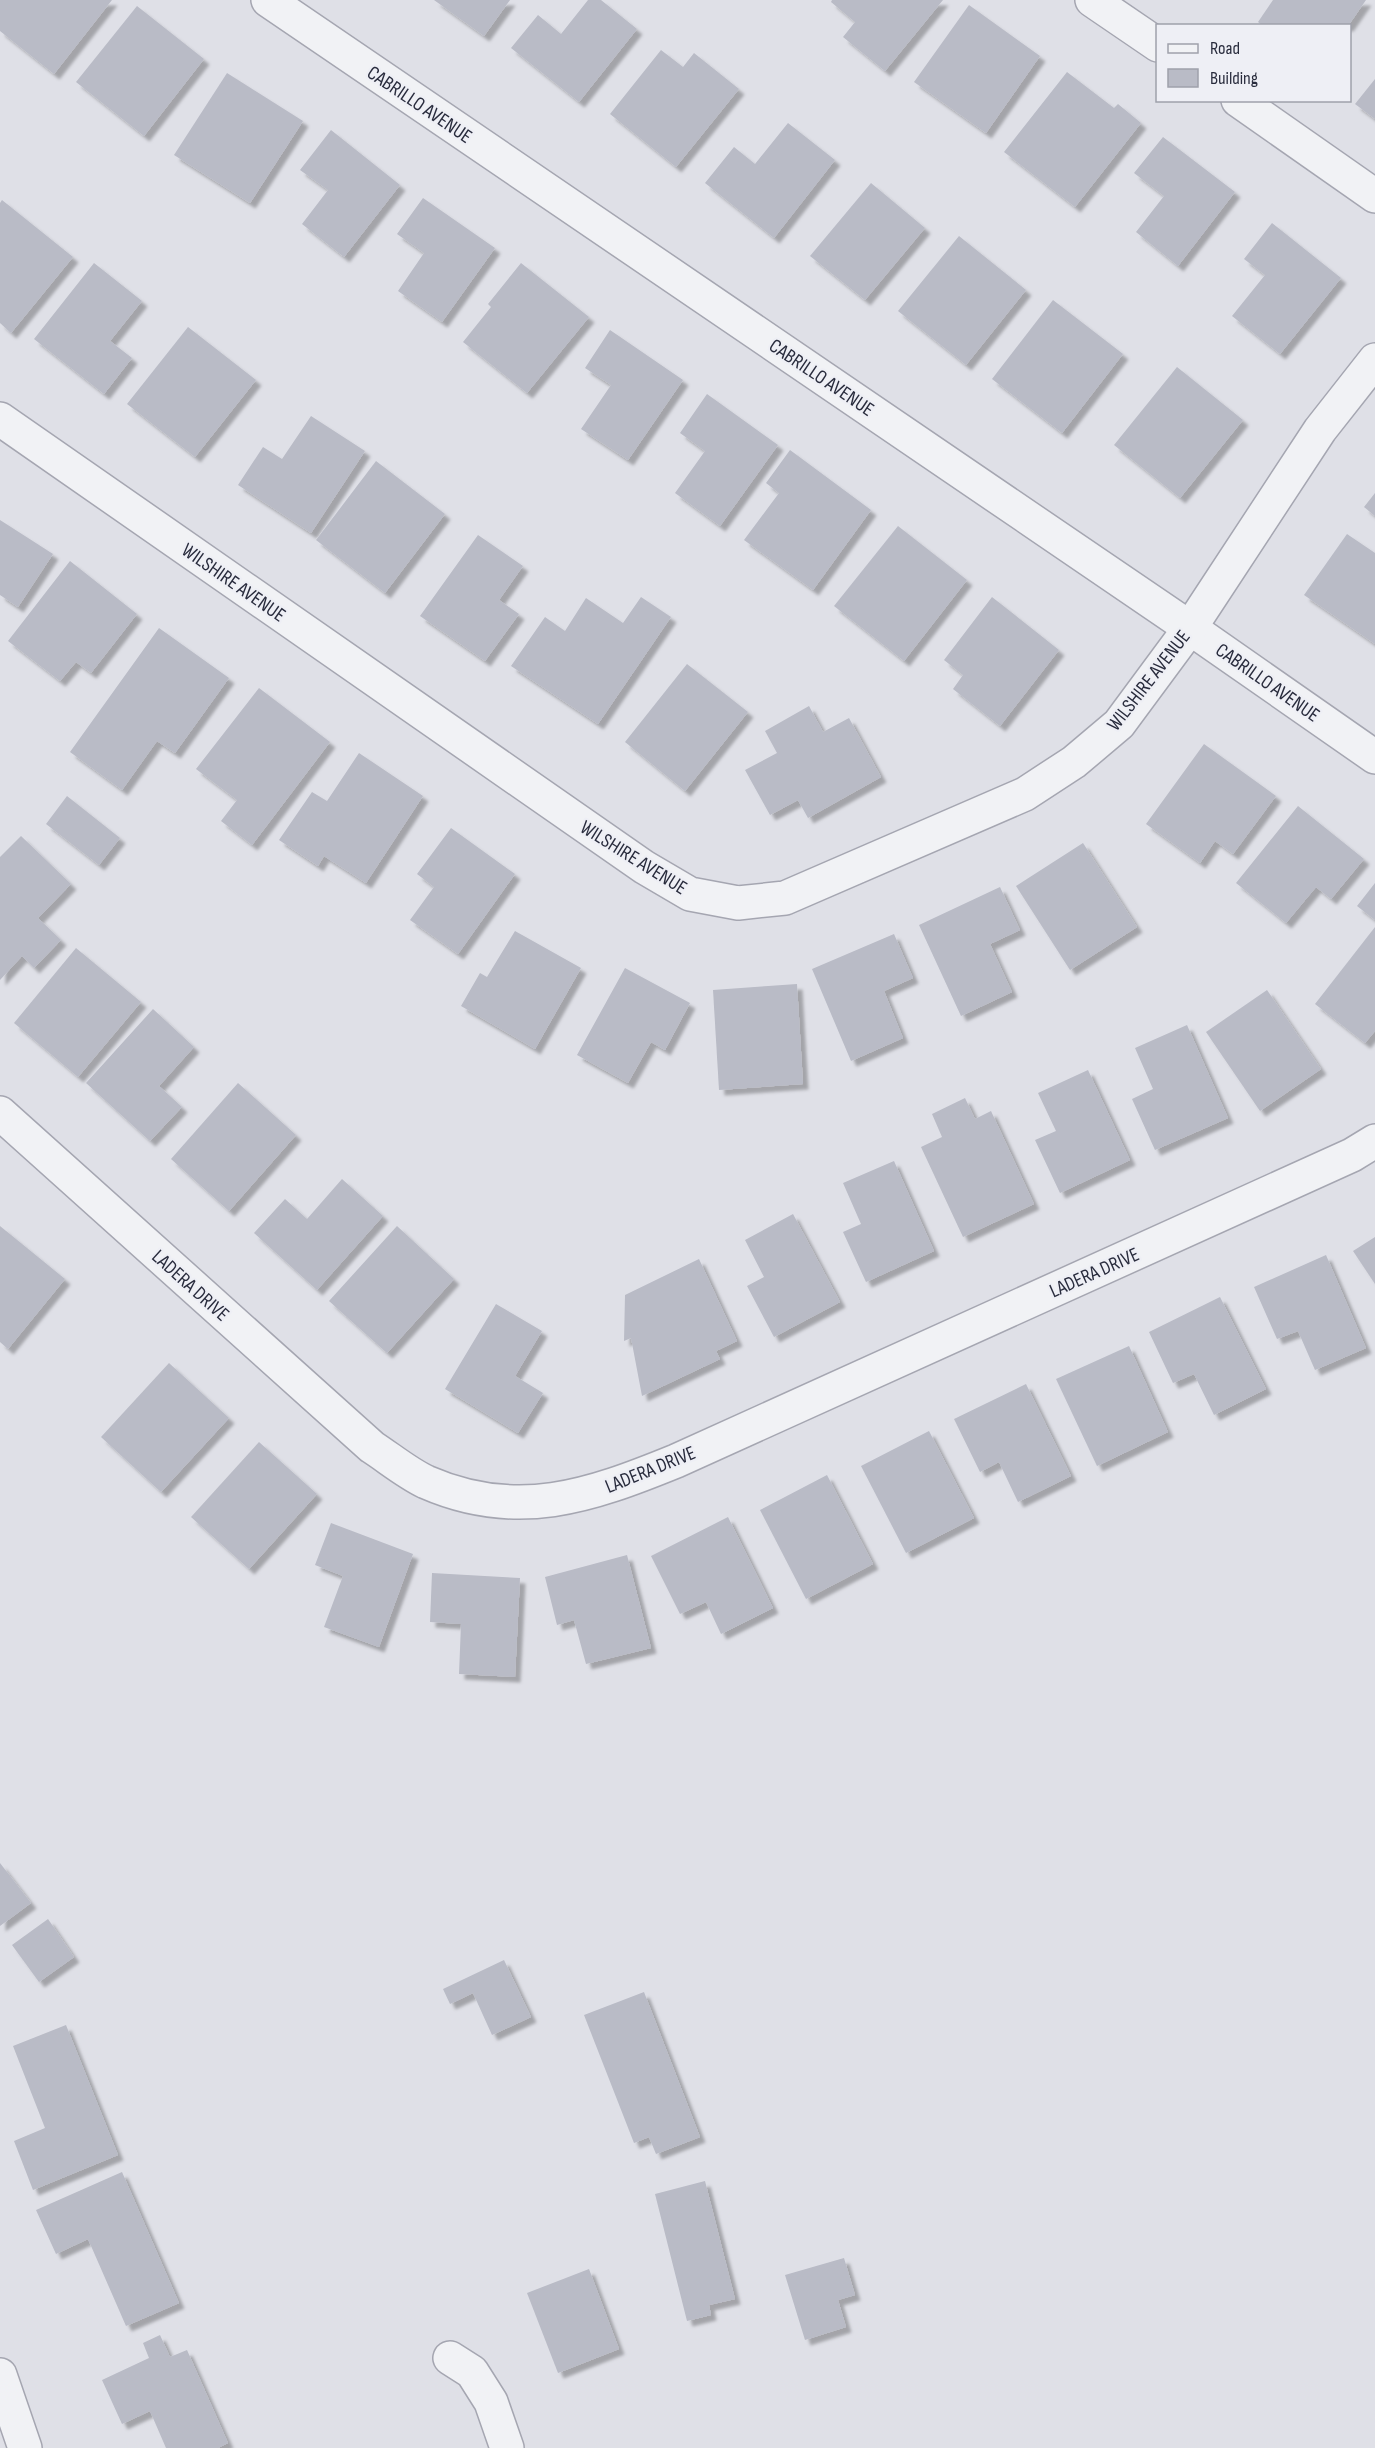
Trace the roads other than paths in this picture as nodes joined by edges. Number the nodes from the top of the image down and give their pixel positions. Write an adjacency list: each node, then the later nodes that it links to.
1 (268, 0): 8 (street, CABRILLO AVENUE)
2 (1092, 0): 3 (street)
3 (1156, 44)
4 (1241, 102): 5 (street)
5 (1375, 196)
6 (1375, 360): 8 (street, WILSHIRE AVENUE)
7 (0, 419): 8 (street, WILSHIRE AVENUE)
8 (1190, 628): 9 (street, CABRILLO AVENUE)
9 (1375, 757)
10 (0, 1113): 11 (street, LADERA DRIVE)
11 (1375, 1141)
12 (450, 2358): 15 (street)
13 (0, 2375): 14 (street)
14 (25, 2448)
15 (507, 2448)

